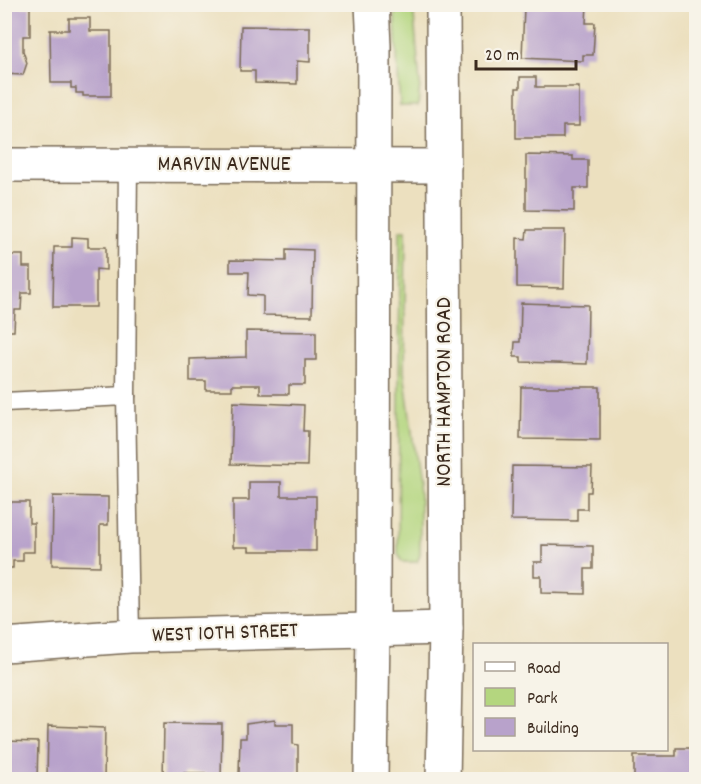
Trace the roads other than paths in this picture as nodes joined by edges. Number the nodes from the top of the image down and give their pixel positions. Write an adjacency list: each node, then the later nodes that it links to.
1 (372, 4): 5 (main road)
2 (443, 4): 6 (main road, NORTH HAMPTON ROAD)
3 (4, 165): 4 (main road, MARVIN AVENUE)
4 (128, 165): 5 (main road, MARVIN AVENUE); 7 (lane)
5 (374, 166): 6 (main road, MARVIN AVENUE); 10 (main road)
6 (444, 166): 9 (main road, NORTH HAMPTON ROAD)
7 (126, 396): 8 (lane); 11 (lane)
8 (4, 402)
9 (446, 628): 10 (main road, WEST 10TH STREET); 14 (main road, NORTH HAMPTON ROAD)
10 (373, 629): 11 (main road, WEST 10TH STREET); 13 (main road)
11 (130, 636): 12 (main road, WEST 10TH STREET)
12 (4, 645)
13 (370, 780)
14 (443, 780)

